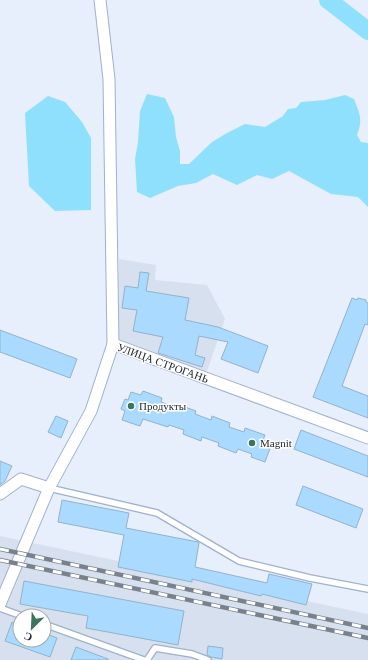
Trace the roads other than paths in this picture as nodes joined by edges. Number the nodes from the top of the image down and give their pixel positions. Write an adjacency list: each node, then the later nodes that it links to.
1 (100, 0): 2 (street)
2 (113, 344): 3 (street, УЛИЦА СТРОГАНЬ); 4 (street, УЛИЦА СТРОГАНЬ)
3 (368, 438)
4 (48, 488): 5 (street); 6 (lane); 7 (street, УЛИЦА СТРОГАНЬ)
5 (0, 494)
6 (368, 589)
7 (0, 606): 8 (lane)
8 (12, 611)
9 (52, 627): 10 (lane)
10 (145, 660): 11 (lane)
11 (208, 660)

